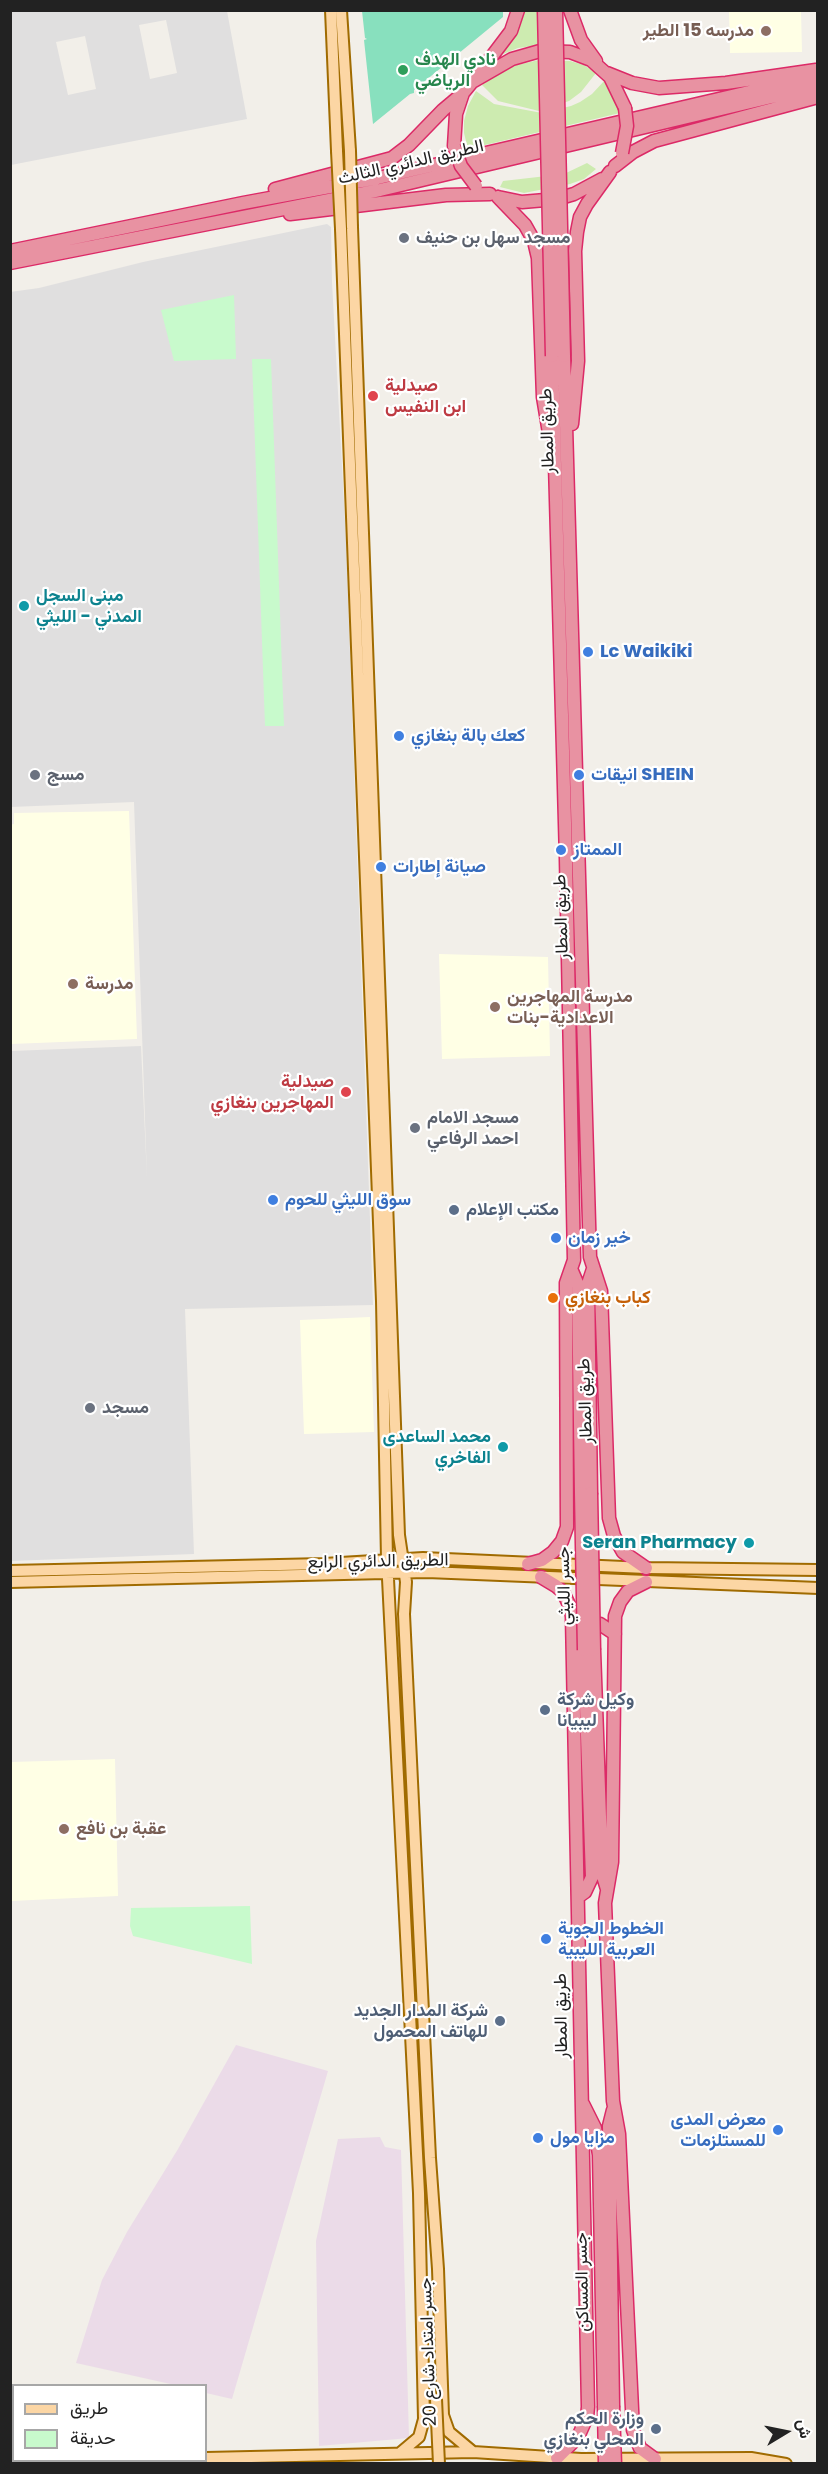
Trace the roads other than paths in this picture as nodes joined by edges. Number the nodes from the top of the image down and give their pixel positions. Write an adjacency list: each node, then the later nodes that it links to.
1 (331, 10): 18 (main road, bridge)
2 (341, 10): 18 (main road, bridge)
3 (518, 10): 10 (highway)
4 (544, 10): 21 (highway, bridge)
5 (556, 10): 21 (highway, bridge)
6 (570, 10): 8 (highway)
7 (818, 69): 8 (highway)
8 (604, 70): 10 (highway); 14 (highway, bridge)
9 (818, 76): 16 (highway, الطريق الدائري الثالث)
10 (472, 82): 12 (highway)
11 (818, 86): 17 (highway, الطريق الدائري الثالث)
12 (463, 93): 15 (highway, bridge); 16 (highway)
13 (818, 97): 14 (highway)
14 (613, 169): 15 (highway); 22 (highway)
15 (494, 196): 17 (highway); 23 (highway)
16 (243, 202): 19 (highway, الطريق الدائري الثالث)
17 (259, 213): 20 (highway, الطريق الدائري الثالث)
18 (347, 228): 28 (main road); 29 (main road)
19 (10, 250)
20 (10, 263)
21 (558, 356): 22 (highway, طريق المطار); 23 (highway, طريق المطار)
22 (568, 440): 24 (highway, طريق المطار)
23 (554, 454): 25 (highway, طريق المطار)
24 (593, 1269): 27 (highway, طريق المطار); 48 (highway, جسر الليثي, bridge)
25 (572, 1271): 26 (highway, طريق المطار); 49 (highway, جسر الليثي, bridge)
26 (568, 1508): 27 (highway); 34 (highway, طريق المطار)
27 (607, 1509): 35 (highway, طريق المطار)
28 (399, 1535): 30 (main road); 31 (main road)
29 (387, 1537): 32 (main road); 33 (main road)
30 (404, 1558): 31 (main road, الطريق الدائري الرابع); 32 (main road, الطريق الدائري الرابع); 38 (main road)
31 (423, 1558): 34 (main road, الطريق الدائري الرابع)
32 (387, 1559): 33 (main road, الطريق الدائري الرابع); 39 (main road)
33 (370, 1561): 37 (main road, الطريق الدائري الرابع)
34 (528, 1564): 35 (main road, الطريق الدائري الرابع)
35 (646, 1568): 36 (main road, الطريق الدائري الرابع)
36 (818, 1570)
37 (10, 1571)
38 (406, 1573): 39 (main road, الطريق الدائري الرابع); 40 (main road, الطريق الدائري الرابع); 46 (main road)
39 (388, 1575): 41 (main road, الطريق الدائري الرابع); 47 (main road)
40 (541, 1577): 42 (main road, الطريق الدائري الرابع); 44 (highway, طريق المطار)
41 (10, 1582)
42 (646, 1582): 43 (main road, الطريق الدائري الرابع); 45 (highway)
43 (818, 1588)
44 (573, 1631): 45 (highway); 49 (highway, طريق المطار)
45 (615, 1634): 48 (highway)
46 (416, 1838): 47 (main road); 53 (main road)
47 (402, 1839): 52 (main road)
48 (607, 1889): 51 (highway)
49 (578, 1897): 50 (highway, طريق المطار)
50 (582, 2103): 57 (highway, طريق المطار); 68 (highway, جسر المساكن, bridge)
51 (614, 2108): 58 (highway); 69 (highway, جسر المساكن, bridge)
52 (418, 2175): 53 (main road); 54 (main road)
53 (432, 2178): 55 (main road)
54 (420, 2241): 56 (main road, جسر امتداد شارع 20); 60 (main road)
55 (437, 2242): 56 (main road, جسر امتداد شارع 20); 59 (main road)
56 (433, 2399): 66 (main road, جسر امتداد شارع 20); 67 (main road, جسر امتداد شارع 20, bridge)
57 (588, 2407): 58 (highway); 62 (highway, طريق المطار)
58 (632, 2412): 63 (highway)
59 (473, 2452): 60 (main road); 62 (main road)
60 (400, 2453): 61 (main road)
61 (207, 2458)
62 (556, 2458): 63 (main road)
63 (655, 2459): 70 (main road)
64 (61, 2462): 65 (main road)
65 (25, 2463)
66 (433, 2463)
67 (439, 2463)
68 (605, 2463)
69 (615, 2463)
70 (786, 2463)

